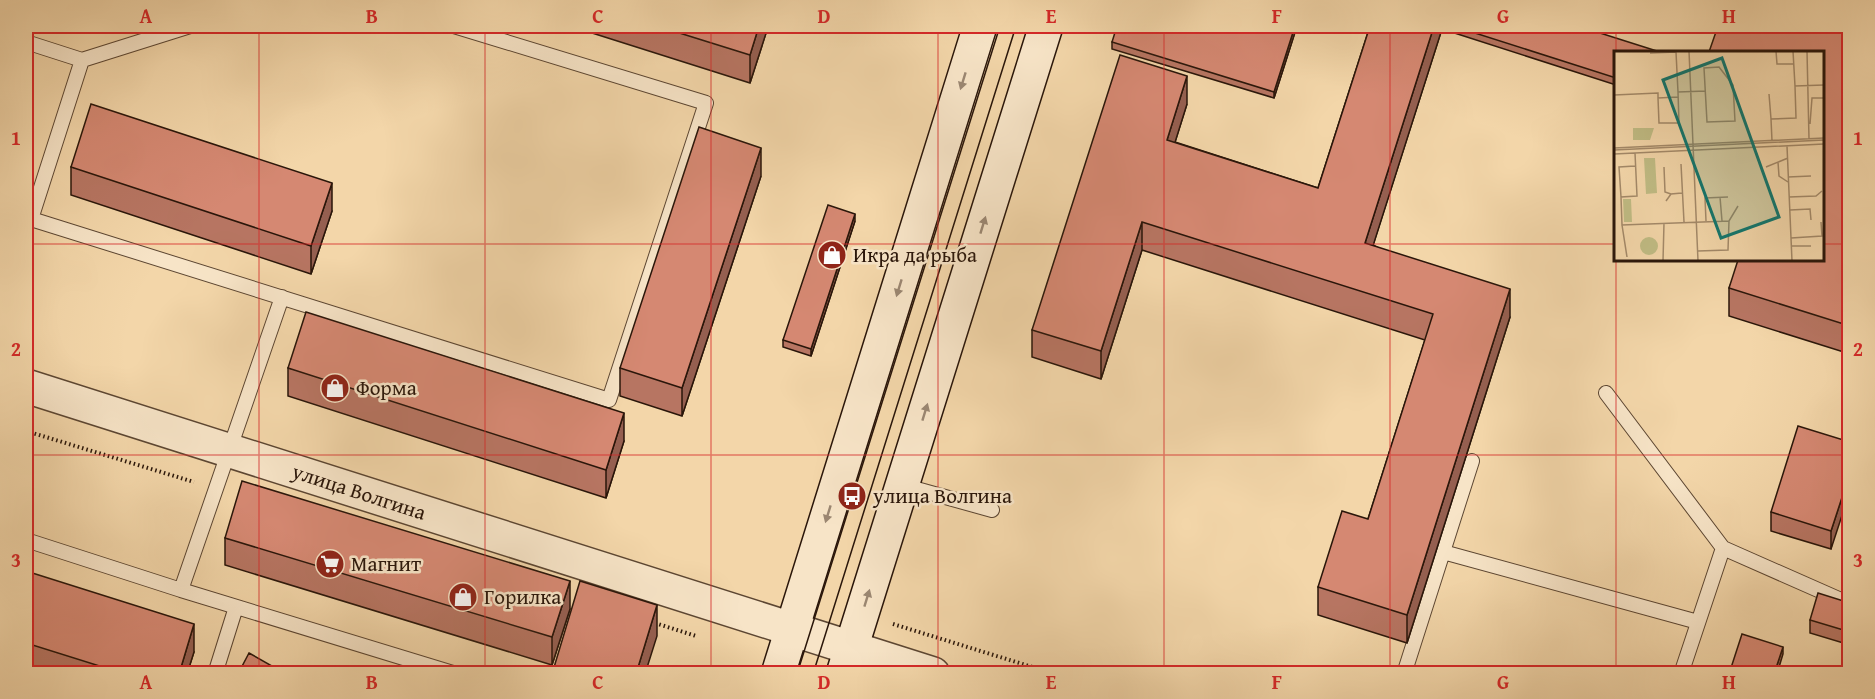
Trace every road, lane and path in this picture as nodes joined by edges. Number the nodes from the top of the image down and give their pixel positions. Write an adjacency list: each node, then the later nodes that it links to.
1 (190, 26): 6 (lane)
2 (454, 26): 7 (lane)
3 (980, 26): 25 (main road, one-way to 25)
4 (1046, 26): 13 (main road, one-way to 4)
5 (26, 42): 6 (lane)
6 (82, 60): 7 (lane)
7 (282, 297): 11 (lane)
8 (26, 386): 11 (main road, улица Волгина)
9 (1606, 393): 17 (lane)
10 (26, 431): 14 (path)
11 (228, 450): 14 (lane); 25 (main road, улица Волгина)
12 (1472, 461): 18 (lane)
13 (902, 485): 15 (lane); 27 (main road, one-way to 13)
14 (215, 489): 19 (lane)
15 (992, 510)
16 (26, 540): 19 (lane)
17 (1723, 548): 20 (lane); 23 (lane)
18 (1443, 552): 23 (lane); 33 (lane)
19 (181, 590): 21 (lane)
20 (1850, 604)
21 (236, 607): 28 (lane); 29 (lane)
22 (649, 621): 26 (path)
23 (1698, 622): 34 (lane)
24 (892, 623): 32 (path)
25 (792, 629): 27 (main road, улица Волгина); 30 (main road)
26 (706, 639)
27 (847, 661): 31 (main road, улица Волгина)
28 (215, 674)
29 (456, 674)
30 (778, 674)
31 (933, 674)
32 (1055, 674)
33 (1404, 674)
34 (1682, 674)

